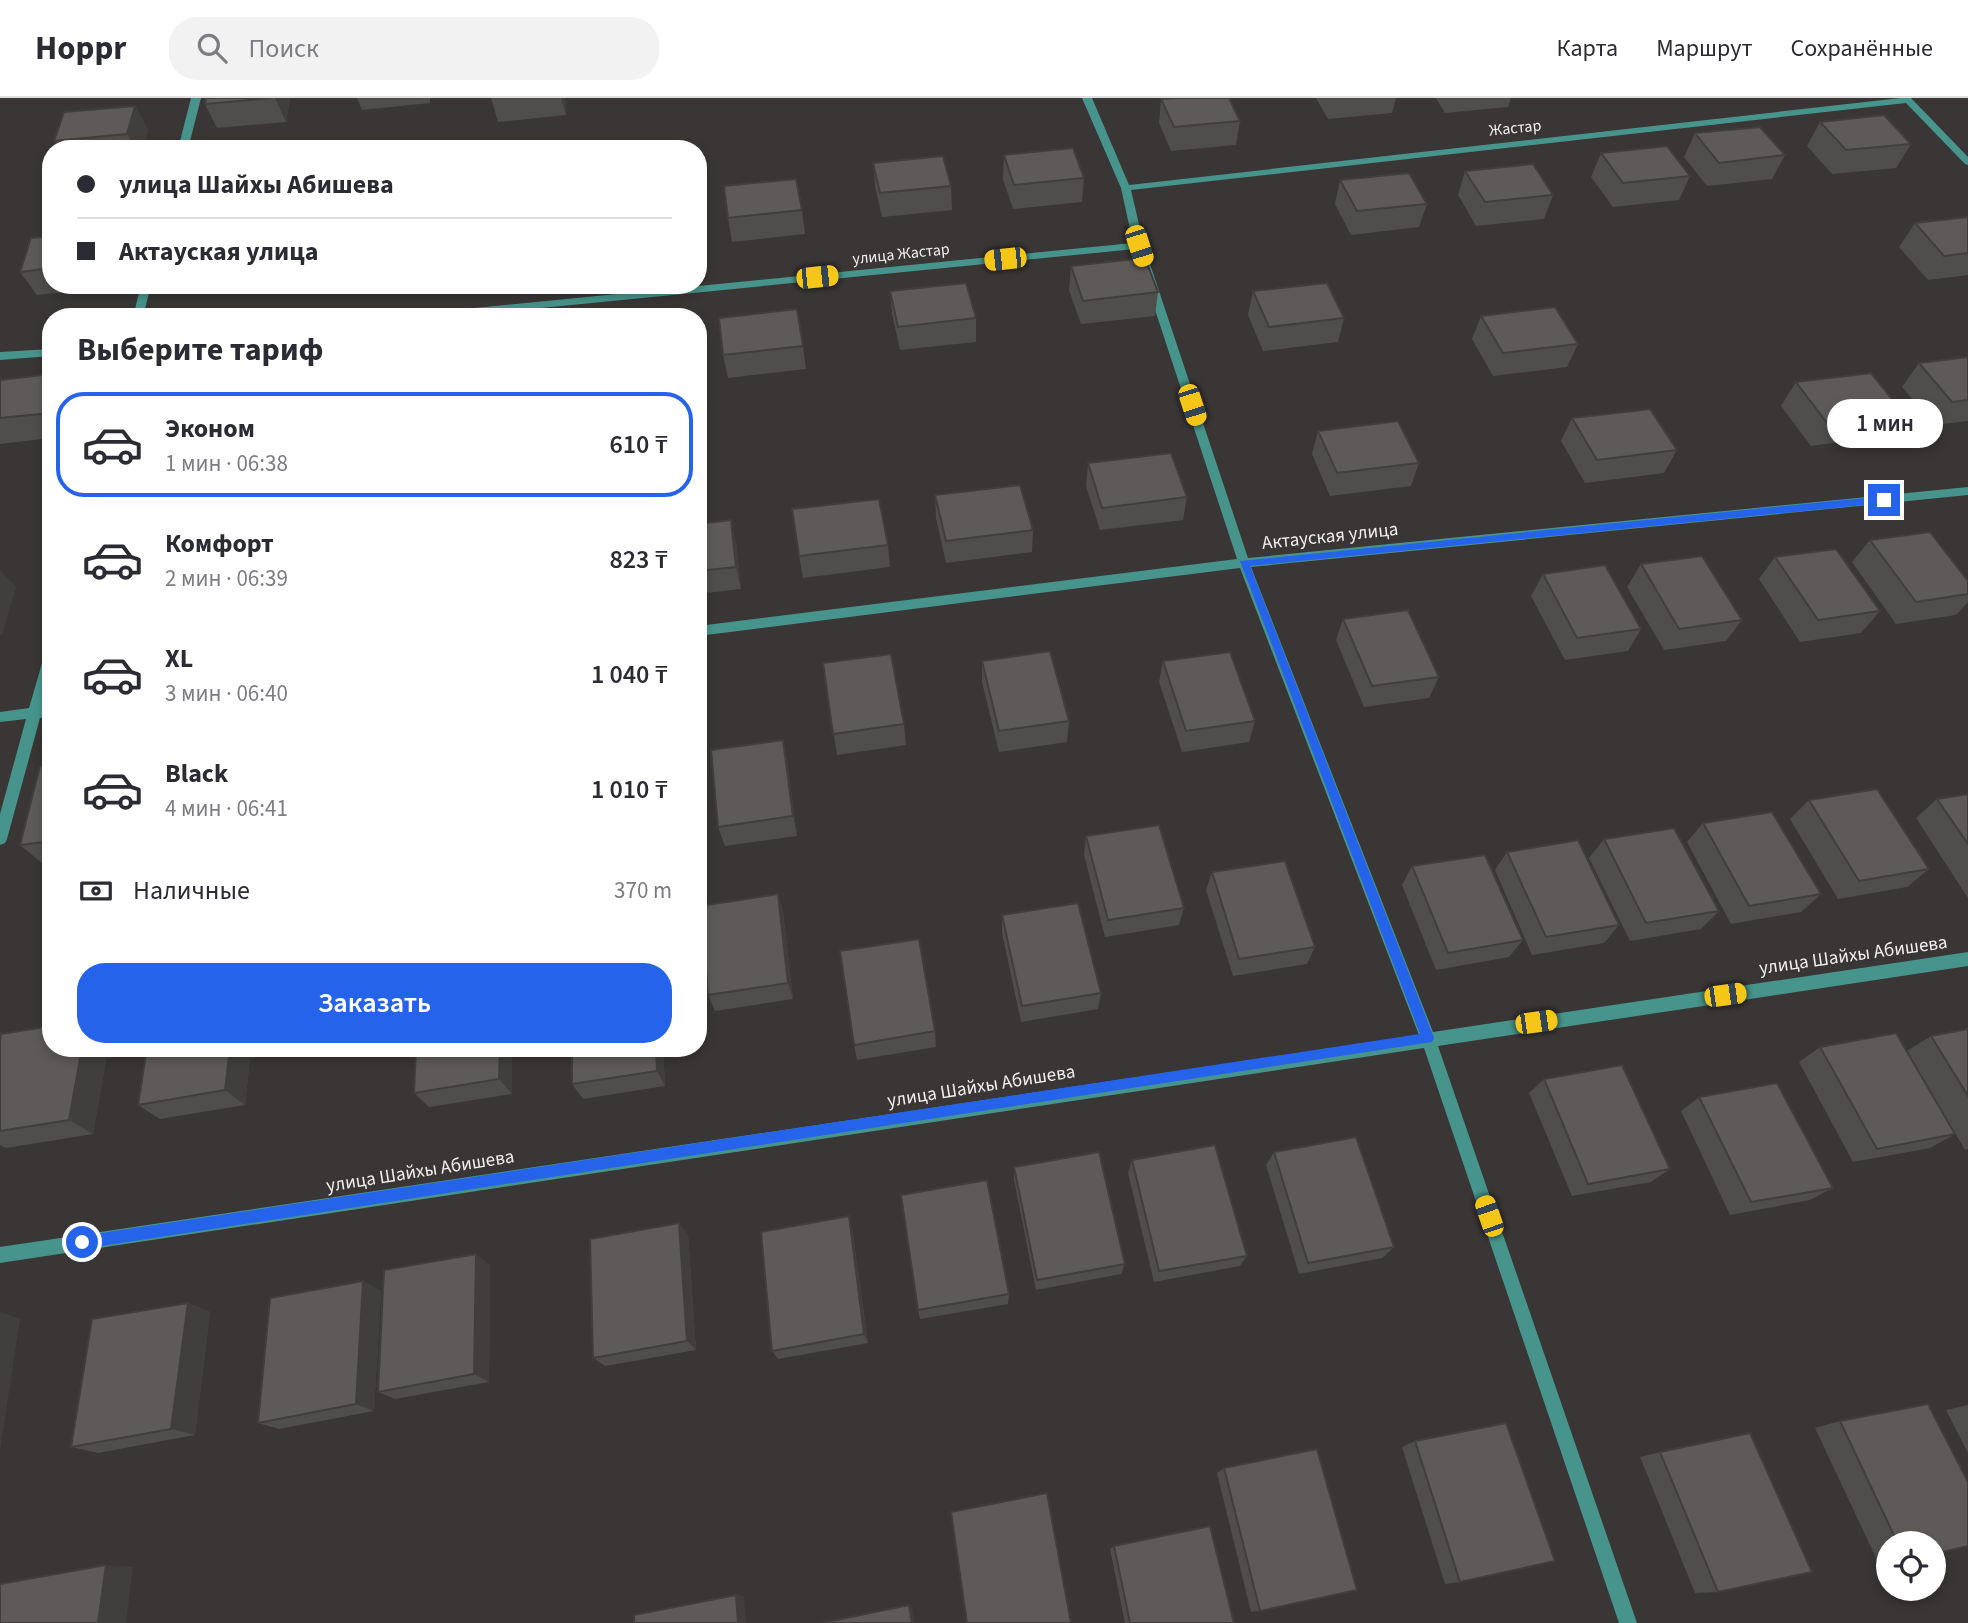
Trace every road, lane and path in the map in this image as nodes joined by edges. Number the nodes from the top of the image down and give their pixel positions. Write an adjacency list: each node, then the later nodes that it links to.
1 (196, 98): 4 (street)
2 (1087, 98): 6 (street)
3 (1906, 99): 5 (street); 6 (street, Жастар)
4 (185, 140)
5 (1968, 162)
6 (1126, 188): 7 (street)
7 (1139, 246): 8 (street, улица Жастар); 14 (street)
8 (707, 288)
9 (649, 294): 10 (street, улица Жастар)
10 (506, 308)
11 (42, 353): 12 (street)
12 (0, 356)
13 (1968, 491): 14 (street, Актауская улица)
14 (1244, 563): 15 (street, Актауская улица); 22 (street)
15 (707, 630)
16 (42, 687): 18 (street)
17 (42, 712): 18 (street)
18 (35, 713): 19 (street); 20 (street)
19 (0, 717)
20 (0, 839)
21 (1968, 959): 22 (street, улица Шайхы Абишева)
22 (1428, 1038): 23 (street, улица Шайхы Абишева); 24 (street)
23 (0, 1255)
24 (1628, 1623)

